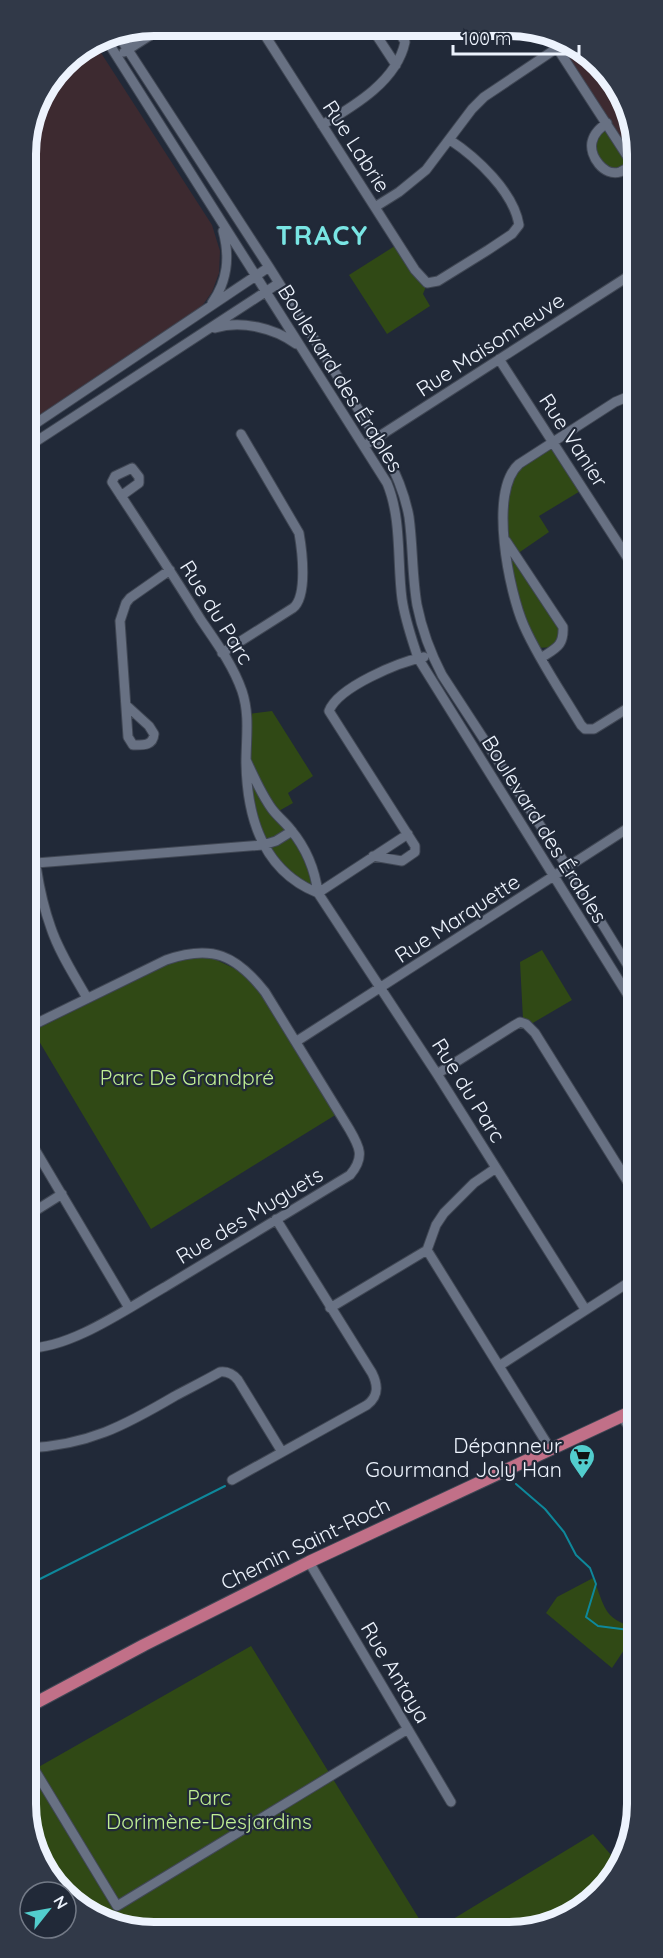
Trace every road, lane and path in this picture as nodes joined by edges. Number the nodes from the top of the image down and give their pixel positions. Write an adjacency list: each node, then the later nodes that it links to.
1 (150, 36): 9 (street)
2 (265, 36): 13 (street, Rue Labrie)
3 (377, 36): 11 (street)
4 (401, 36): 11 (street)
5 (122, 41): 9 (street, Boulevard des Érables)
6 (109, 45): 10 (street, Boulevard des Érables)
7 (558, 47): 14 (street)
8 (562, 49): 12 (street)
9 (128, 50): 10 (street); 19 (street, Boulevard des Érables)
10 (117, 57): 18 (street, Boulevard des Érables)
11 (396, 65): 13 (street)
12 (607, 123): 15 (street); 16 (street)
13 (322, 125): 17 (street, Rue Labrie)
14 (450, 140): 17 (street); 17 (street, Rue Labrie)
15 (627, 155)
16 (627, 169)
17 (375, 207)
18 (215, 215): 20 (street, Boulevard des Érables); 24 (street)
19 (269, 267): 20 (street); 22 (street, Boulevard des Érables)
20 (256, 276): 23 (street, Boulevard des Érables); 24 (street)
21 (627, 277): 27 (street, Rue Maisonneuve)
22 (279, 283): 23 (street); 31 (street, Boulevard des Érables)
23 (266, 292): 25 (street); 26 (street, Boulevard des Érables)
24 (209, 307): 29 (street)
25 (207, 331): 26 (street); 32 (street)
26 (303, 351): 34 (street, Boulevard des Érables)
27 (500, 359): 31 (street, Rue Maisonneuve); 33 (street, Rue Vanier)
28 (627, 397): 33 (street)
29 (36, 423)
30 (241, 434): 39 (street)
31 (377, 438): 34 (street, Rue Maisonneuve); 40 (street, Boulevard des Érables)
32 (36, 442)
33 (554, 442): 36 (street); 37 (street, Rue Vanier)
34 (364, 446): 41 (street, Boulevard des Érables)
35 (121, 496): 38 (street, Rue du Parc)
36 (504, 539): 42 (street); 42 (street)
37 (627, 557)
38 (170, 570): 39 (street, Rue du Parc); 43 (street)
39 (222, 653): 45 (street, Rue du Parc)
40 (432, 656): 41 (street); 52 (street, Boulevard des Érables)
41 (418, 658): 48 (street); 53 (street, Boulevard des Érables)
42 (541, 658): 44 (street)
43 (126, 705)
44 (627, 709)
45 (246, 760): 47 (street, Rue du Parc); 49 (street, Rue du Parc)
46 (627, 829): 52 (street, Rue Marquette)
47 (292, 831): 49 (street); 55 (street, Rue du Parc)
48 (408, 834): 50 (street); 50 (street)
49 (263, 845): 51 (street); 55 (street, Rue du Parc)
50 (373, 856): 55 (street)
51 (36, 865)
52 (568, 868): 53 (street, Rue Marquette); 56 (street, Boulevard des Érables)
53 (553, 878): 57 (street, Rue Marquette); 58 (street, Boulevard des Érables)
54 (36, 881): 59 (street)
55 (318, 893): 57 (street, Rue du Parc)
56 (627, 964)
57 (382, 988): 61 (street, Rue Marquette); 62 (street, Rue du Parc)
58 (627, 994)
59 (87, 998): 60 (street); 61 (street)
60 (36, 1024)
61 (297, 1041): 68 (street, Rue des Muguets)
62 (437, 1074): 64 (street, Rue du Parc); 65 (street)
63 (36, 1151): 66 (street)
64 (496, 1168): 69 (street); 73 (street, Rue du Parc)
65 (627, 1181)
66 (62, 1194): 67 (street); 71 (street)
67 (36, 1210)
68 (276, 1219): 71 (street, Rue des Muguets); 72 (street)
69 (427, 1250): 72 (street); 75 (street)
70 (627, 1283): 73 (street)
71 (129, 1308): 74 (street, Rue des Muguets)
72 (330, 1308): 81 (street)
73 (585, 1309): 75 (street)
74 (36, 1348)
75 (499, 1366): 80 (street)
76 (627, 1414): 77 (main road, Chemin Saint-Roch)
77 (622, 1417): 78 (street); 80 (main road, Chemin Saint-Roch)
78 (627, 1424)
79 (36, 1447): 81 (street)
80 (551, 1450): 83 (main road, Chemin Saint-Roch)
81 (282, 1452): 82 (street)
82 (232, 1480)
83 (309, 1562): 84 (main road, Chemin Saint-Roch); 85 (street, Rue Antaya)
84 (36, 1703)
85 (408, 1729): 86 (street); 87 (street, Rue Antaya)
86 (36, 1772)
87 (451, 1802)

